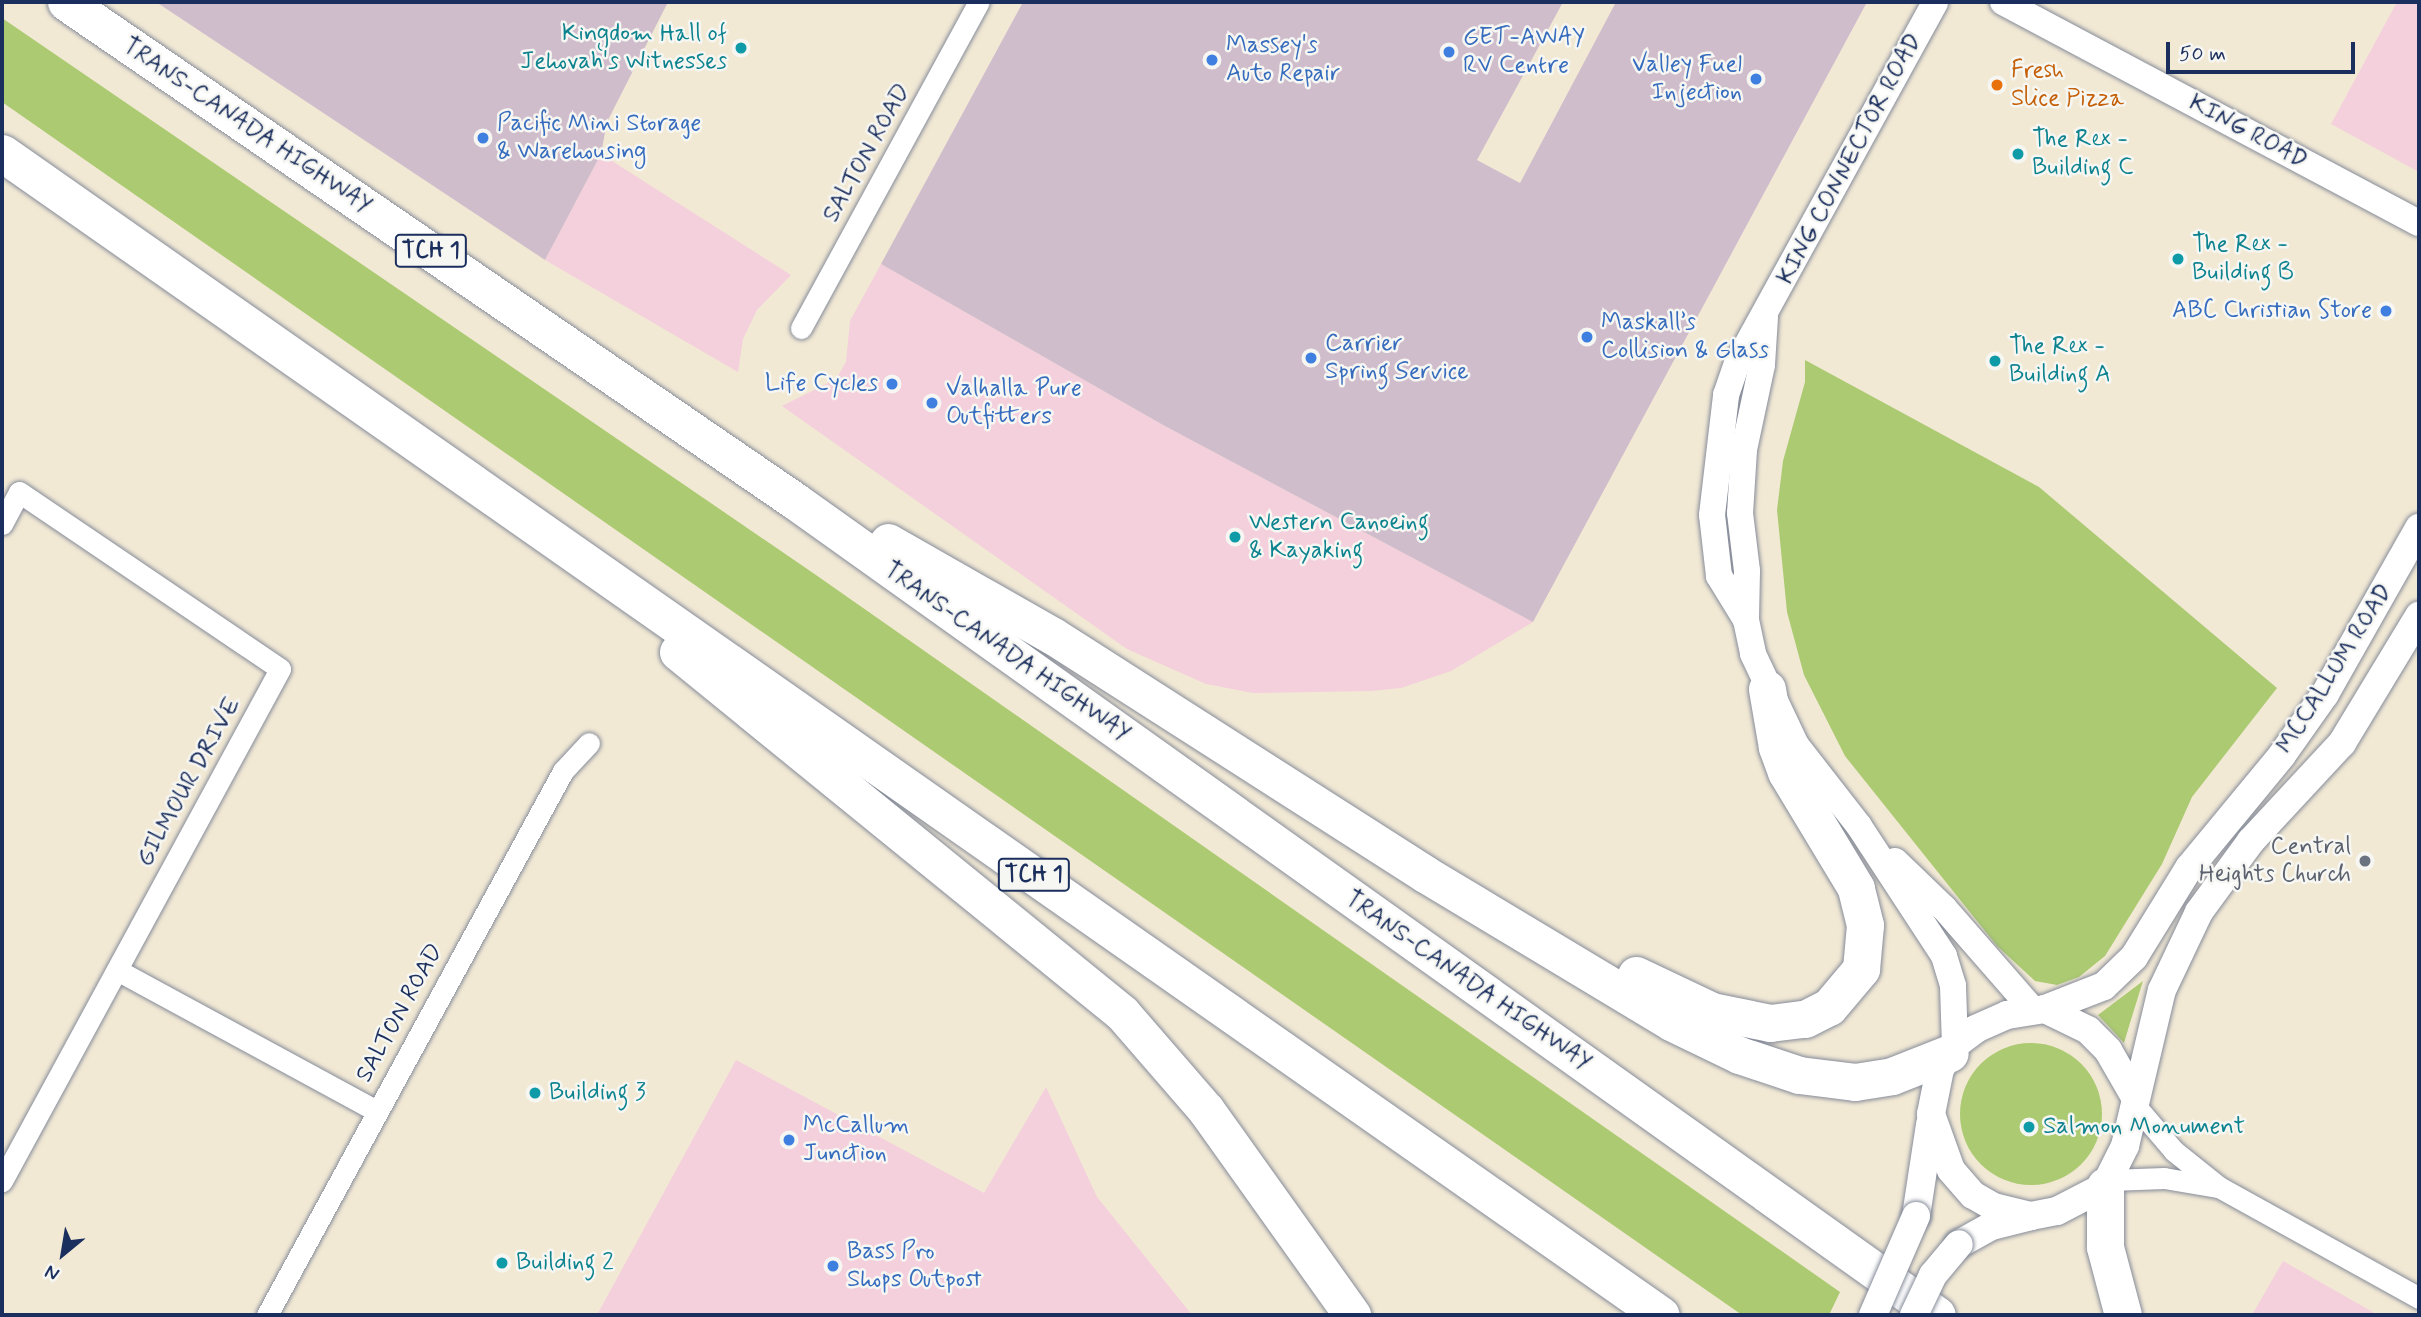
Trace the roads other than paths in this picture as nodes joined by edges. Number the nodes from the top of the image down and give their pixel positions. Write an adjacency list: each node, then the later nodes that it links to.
1 (66, 2): 9 (highway, TRANS-CANADA HIGHWAY / TCH 1)
2 (979, 2): 7 (street, SALTON ROAD)
3 (1935, 2): 13 (street, KING CONNECTOR ROAD)
4 (2003, 2): 6 (street, KING ROAD)
5 (2, 153): 8 (highway, TCH 1)
6 (2419, 223)
7 (801, 328)
8 (407, 434): 29 (highway); 30 (highway, TCH 1)
9 (795, 501): 16 (highway); 33 (highway, TRANS-CANADA HIGHWAY / TCH 1)
10 (2, 524): 17 (street, GILMOUR DRIVE)
11 (2419, 528): 18 (main road, MCCALLUM ROAD)
12 (2419, 616): 20 (main road, MCCALLUM ROAD)
13 (1767, 689): 15 (street, KING CONNECTOR ROAD); 16 (highway)
14 (589, 743): 21 (street, SALTON ROAD)
15 (1859, 826): 18 (street, KING CONNECTOR ROAD); 19 (street, KING CONNECTOR ROAD)
16 (1425, 874): 19 (highway)
17 (117, 970): 21 (street); 23 (street)
18 (2040, 1010): 19 (main road); 20 (main road)
19 (1952, 1049): 22 (main road)
20 (2134, 1101): 24 (main road); 25 (street)
21 (377, 1111): 28 (street, SALTON ROAD)
22 (1931, 1114): 26 (main road); 31 (main road, bridge)
23 (2, 1181)
24 (2107, 1183): 25 (street); 26 (main road); 34 (highway)
25 (2219, 1187): 27 (street)
26 (2031, 1216): 32 (main road, bridge)
27 (2419, 1298)
28 (267, 1315)
29 (1352, 1315)
30 (1661, 1315)
31 (1873, 1315)
32 (1914, 1315)
33 (1937, 1315)
34 (2123, 1315)

